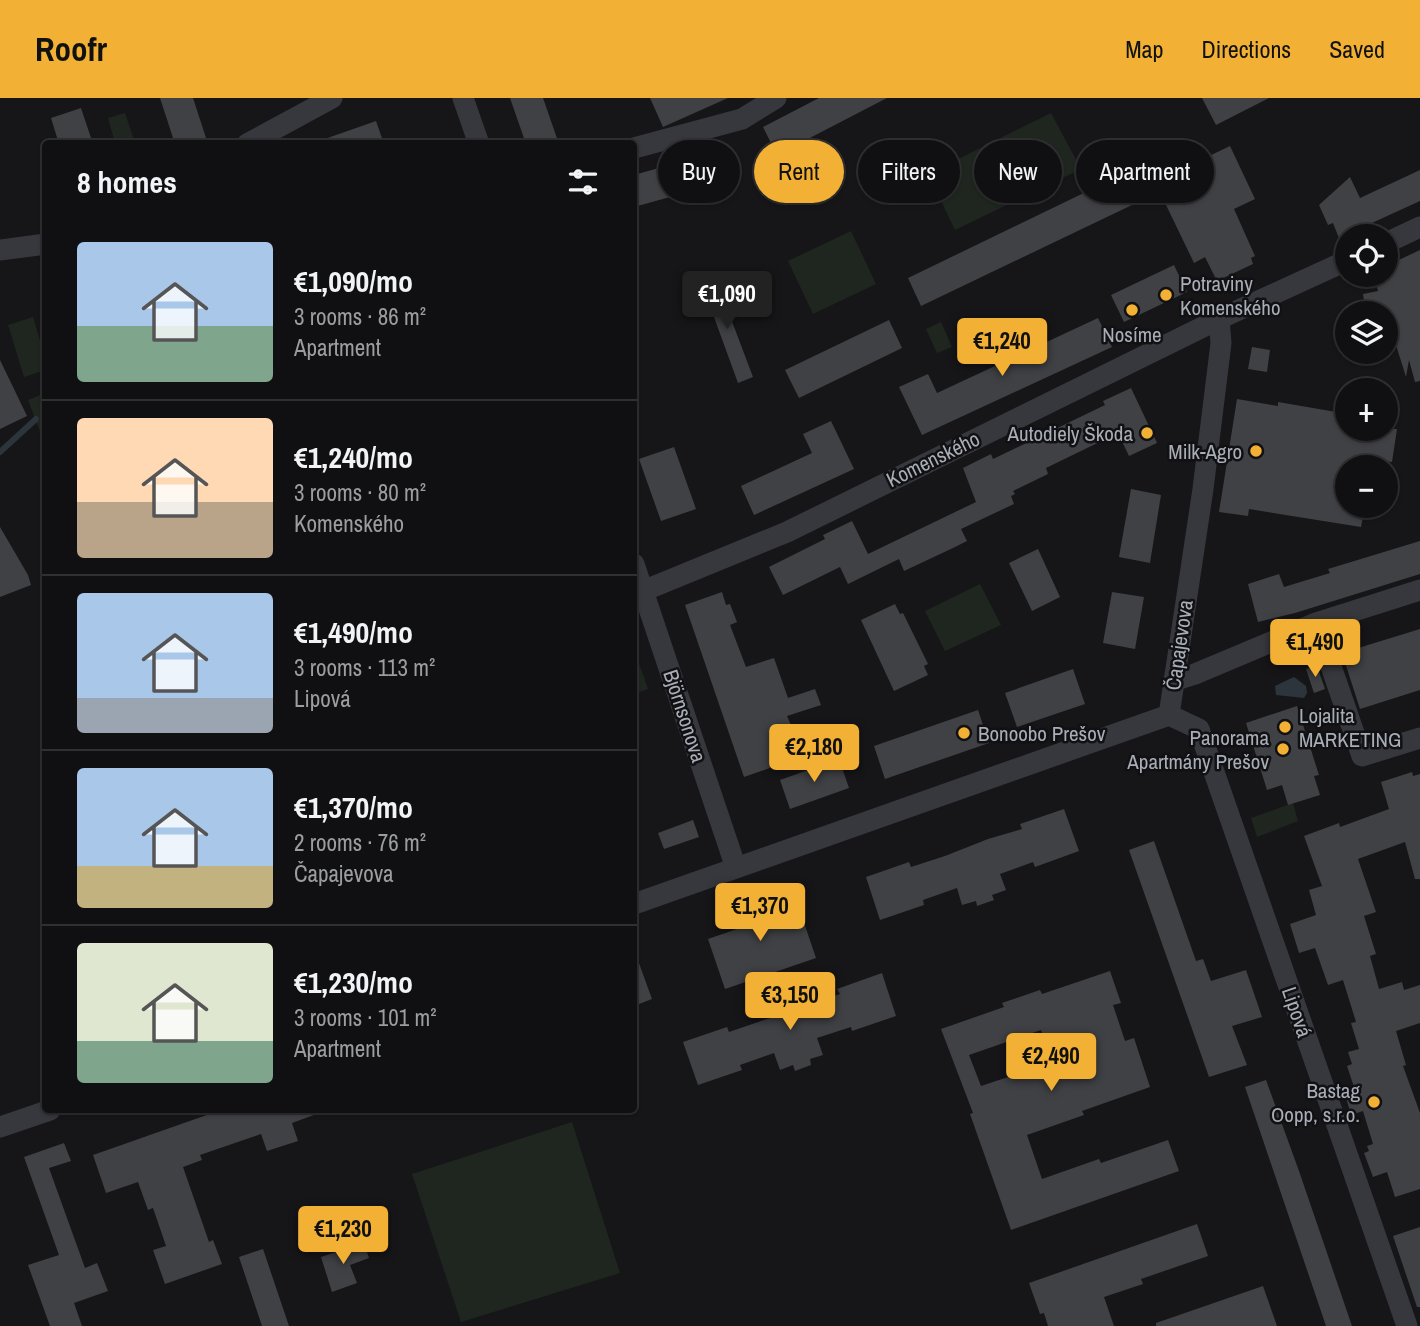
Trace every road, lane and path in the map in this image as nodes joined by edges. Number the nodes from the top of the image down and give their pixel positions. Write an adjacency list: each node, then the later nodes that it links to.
1 (332, 98): 4 (street)
2 (463, 98): 5 (street)
3 (776, 98): 6 (street)
4 (254, 140)
5 (479, 140)
6 (637, 147)
7 (1420, 227): 8 (street)
8 (1398, 237)
9 (42, 245): 10 (street)
10 (0, 250)
11 (1335, 266): 12 (street)
12 (1219, 318): 15 (street, Komenského); 17 (street, Čapajevova)
13 (637, 573): 15 (street, Björnsonova)
14 (1420, 590): 16 (street)
15 (643, 591): 20 (street, Björnsonova)
16 (1316, 623): 17 (street); 19 (street)
17 (1173, 681): 18 (street, Čapajevova)
18 (1169, 715): 20 (street, Čapajevova); 24 (street, Lipová)
19 (1420, 738)
20 (736, 868): 21 (street, Čapajevova)
21 (637, 903)
22 (42, 1113): 23 (street)
23 (0, 1127)
24 (1407, 1326)

